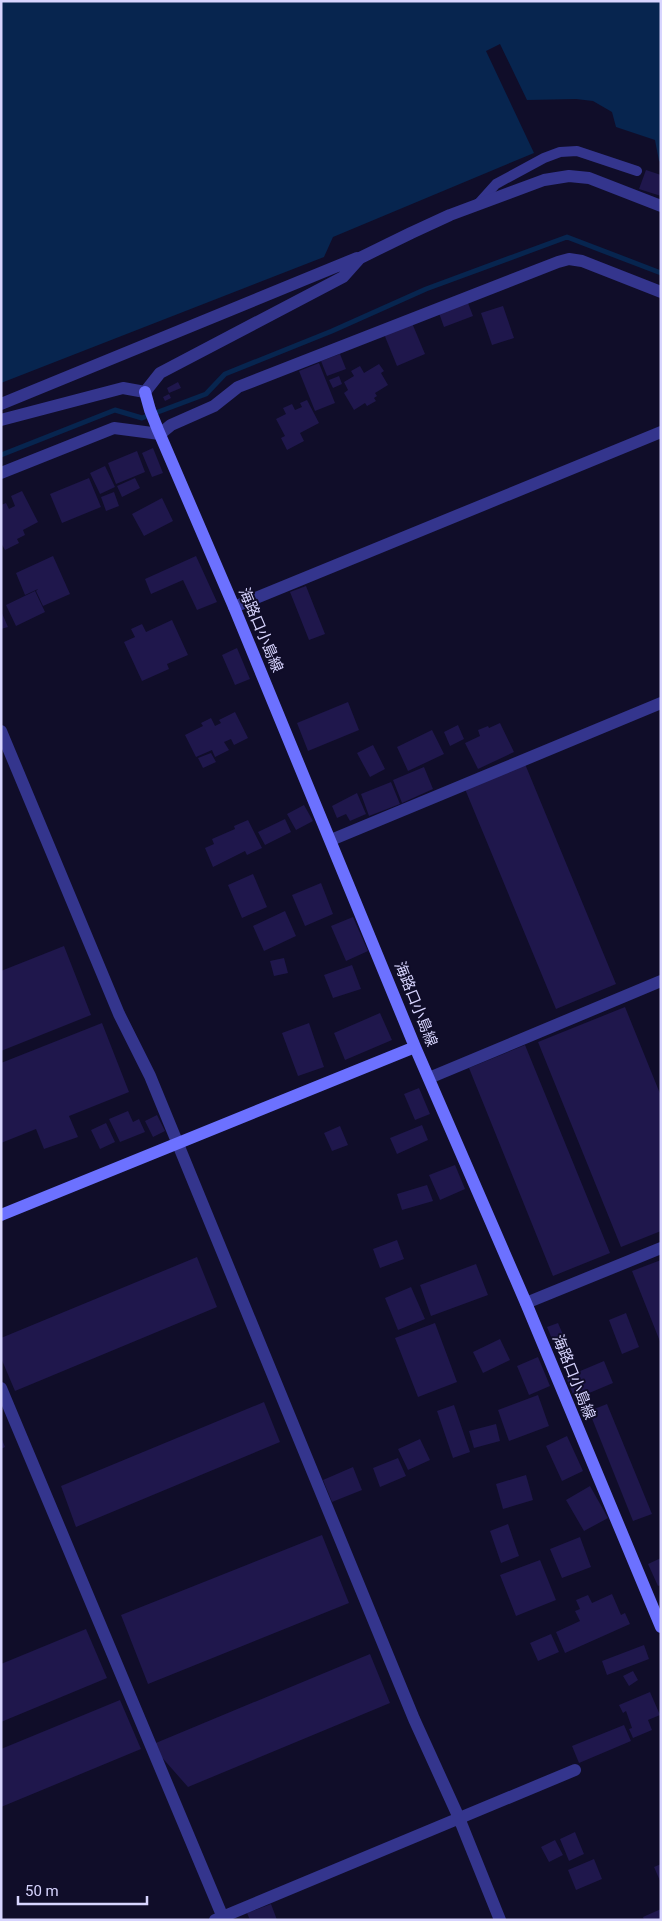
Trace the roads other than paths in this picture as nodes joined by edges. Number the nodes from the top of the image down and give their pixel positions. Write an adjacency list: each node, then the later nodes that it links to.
1 (637, 172): 2 (lane)
2 (478, 205): 3 (street); 4 (street)
3 (661, 206)
4 (360, 258): 6 (street); 7 (street)
5 (661, 292): 9 (street)
6 (145, 392): 8 (street); 9 (main road, 海路口小島線)
7 (1, 404)
8 (1, 420)
9 (159, 432): 11 (street); 12 (main road, 海路口小島線)
10 (661, 432): 12 (street)
11 (1, 473)
12 (234, 607): 15 (main road, 海路口小島線)
13 (661, 703): 15 (street)
14 (1, 731): 19 (street)
15 (331, 840): 17 (main road, 海路口小島線)
16 (661, 981): 18 (street)
17 (415, 1047): 18 (main road, 海路口小島線); 19 (main road)
18 (429, 1078): 22 (main road, 海路口小島線)
19 (178, 1144): 20 (main road); 26 (street)
20 (1, 1215)
21 (661, 1248): 22 (street)
22 (526, 1303): 24 (main road, 海路口小島線)
23 (1, 1388): 27 (street)
24 (661, 1628)
25 (576, 1770): 26 (street)
26 (459, 1818): 27 (street); 28 (street)
27 (221, 1919)
28 (500, 1920)

